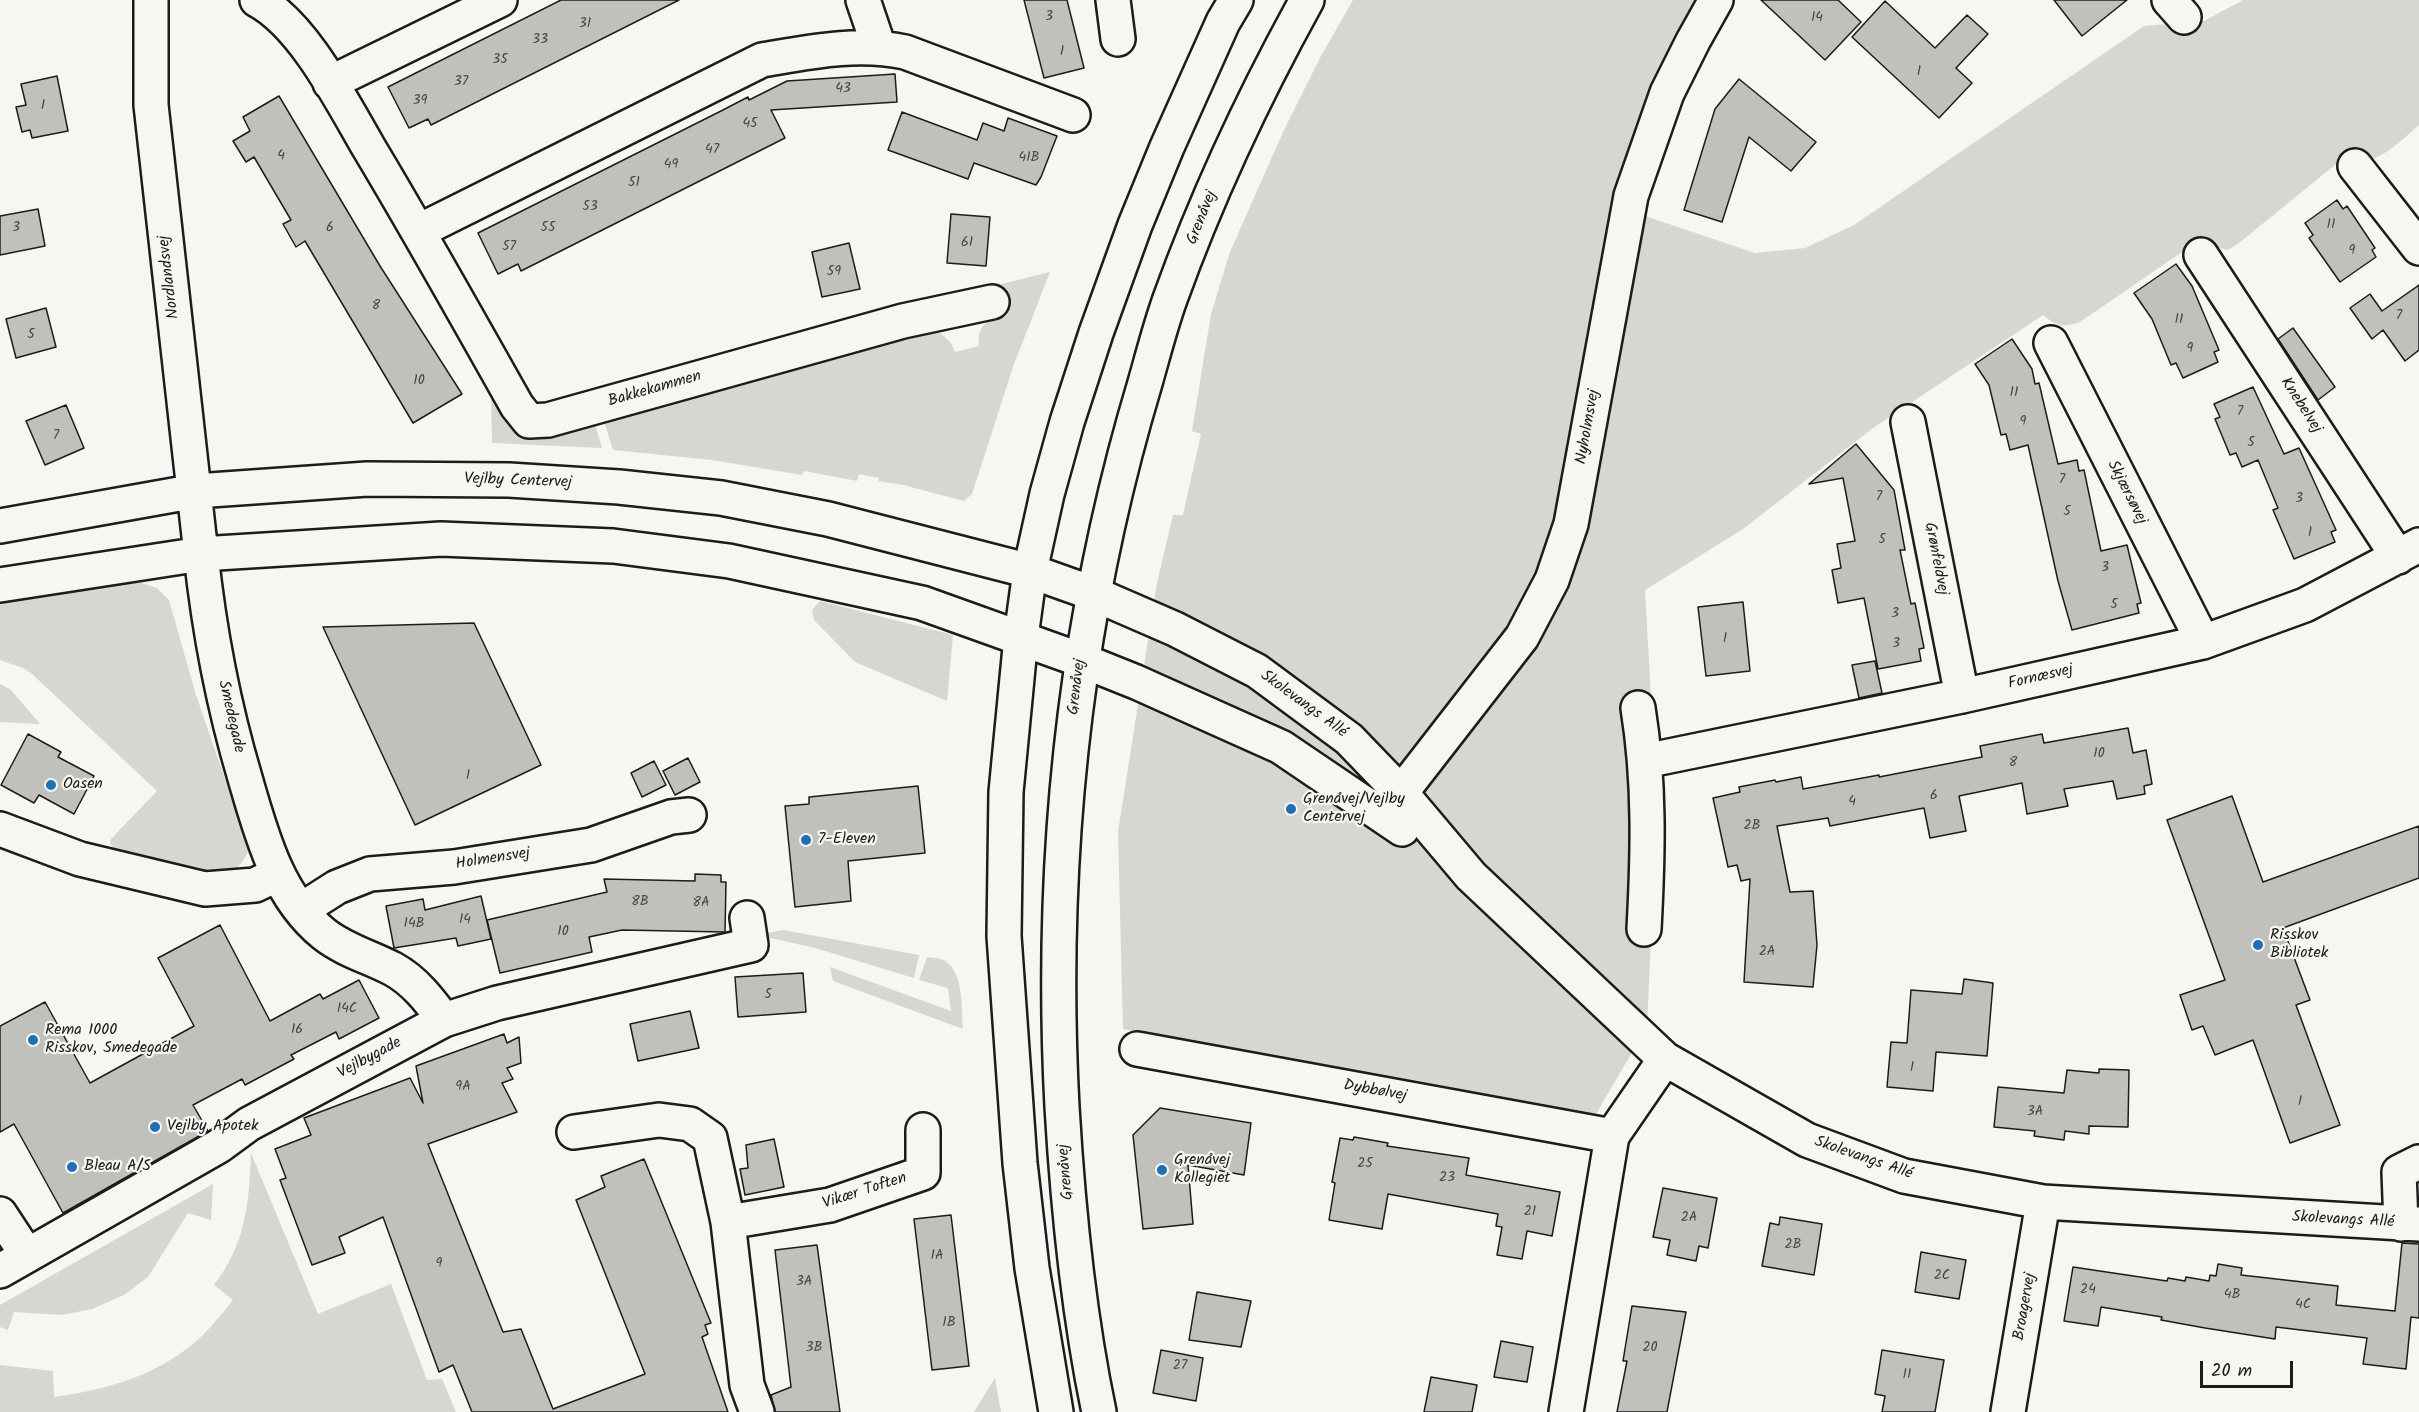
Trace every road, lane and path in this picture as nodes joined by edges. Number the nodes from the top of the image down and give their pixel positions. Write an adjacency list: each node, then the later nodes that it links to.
1 (151, 0): 20 (street, Nordlandsvej)
2 (257, 0): 11 (street, Bakkekammen)
3 (500, 0): 11 (street)
4 (863, 0): 10 (street)
5 (1113, 0): 9 (street)
6 (1236, 0): 24 (street)
7 (1307, 0): 26 (street, Grenåvej)
8 (1716, 0): 33 (street, Nyholmsvej)
9 (1118, 39)
10 (879, 47): 12 (street); 14 (street)
11 (330, 83): 14 (street, Bakkekammen)
12 (1073, 114)
13 (2355, 166): 15 (street)
14 (419, 231): 17 (street, Bakkekammen)
15 (2419, 248)
16 (2201, 255): 22 (street, Knebelvej)
17 (992, 302)
18 (2051, 343): 28 (street, Skjærsøvej)
19 (1908, 422): 30 (street, Grønfeldvej)
20 (196, 491): 21 (street, Vejlby Centervej); 23 (street, Nordlandsvej); 24 (street, Vejlby Centervej)
21 (0, 526)
22 (2409, 551): 28 (street, Fornæsvej)
23 (201, 554): 25 (street); 27 (street); 36 (street, Smedegade)
24 (1030, 571): 26 (street, Vejlby Centervej); 27 (street)
25 (0, 585)
26 (1092, 593): 29 (street, Grenåvej); 33 (street, Skolevangs Allé)
27 (1021, 637): 29 (street, Skolevangs Allé); 53 (street)
28 (2203, 642): 30 (street, Fornæsvej)
29 (1081, 660): 33 (street, Skolevangs Allé); 54 (street, Grenåvej)
30 (1962, 696): 32 (street, Fornæsvej)
31 (1638, 708): 32 (street)
32 (1645, 760): 39 (street)
33 (1392, 805): 42 (street, Skolevangs Allé)
34 (689, 815): 37 (street, Holmensvej)
35 (0, 829): 36 (street)
36 (278, 874): 37 (street, Smedegade)
37 (301, 910): 40 (street, Smedegade)
38 (747, 918): 40 (street, Vejlbygade)
39 (1644, 929)
40 (444, 1020): 51 (street, Vejlbygade)
41 (1137, 1048): 45 (street, Dybbølvej)
42 (1665, 1059): 45 (street); 47 (street, Skolevangs Allé)
43 (923, 1130): 49 (street, Vikær Toften)
44 (574, 1132): 49 (street)
45 (1612, 1136): 55 (street)
46 (2419, 1162): 50 (street)
47 (2043, 1203): 50 (street, Skolevangs Allé); 56 (street, Broagervej)
48 (0, 1214): 51 (street)
49 (728, 1222): 52 (street)
50 (2410, 1224)
51 (14, 1263)
52 (757, 1412)
53 (1056, 1412)
54 (1099, 1412)
55 (1566, 1412)
56 (2008, 1412)

